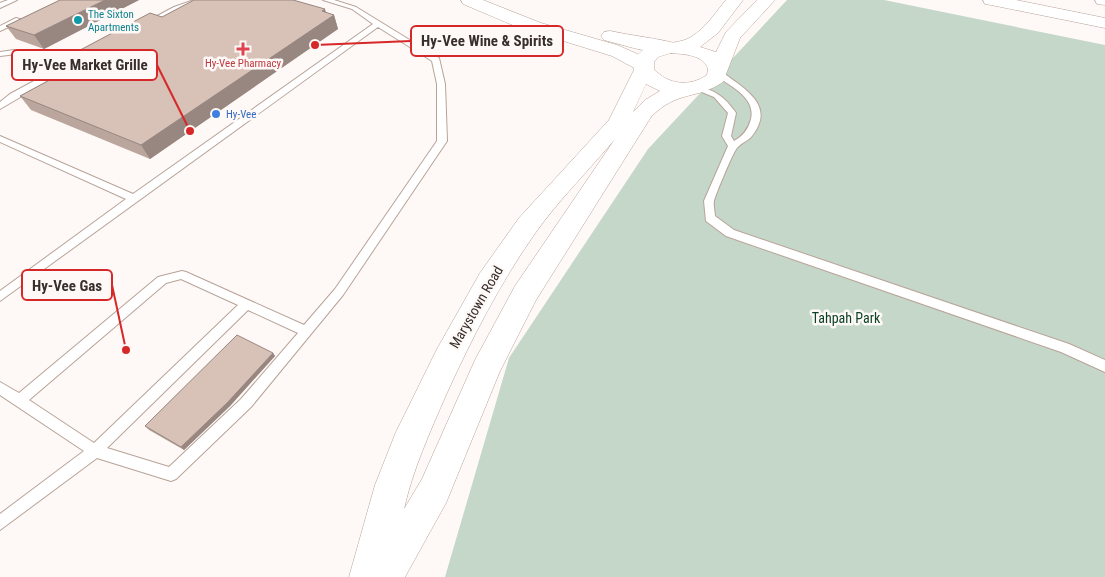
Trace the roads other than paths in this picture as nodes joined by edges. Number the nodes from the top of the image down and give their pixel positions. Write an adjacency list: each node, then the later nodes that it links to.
1 (14, 0): 9 (lane)
2 (201, 0): 13 (lane)
3 (326, 0): 12 (lane)
4 (469, 0): 19 (main road)
5 (503, 0): 15 (main road)
6 (735, 0): 15 (main road)
7 (767, 0): 20 (main road)
8 (990, 0): 11 (main road)
9 (0, 6)
10 (26, 16): 14 (lane)
11 (1105, 23)
12 (378, 24): 25 (lane); 28 (lane)
13 (142, 27)
14 (0, 29)
15 (677, 48): 19 (main road, Marystown Road); 20 (main road)
16 (14, 52): 17 (lane)
17 (0, 54)
18 (90, 54): 22 (lane)
19 (643, 68): 21 (main road); 34 (main road, Marystown Road)
20 (718, 70): 21 (main road); 24 (lane)
21 (691, 88): 24 (lane); 35 (main road)
22 (0, 106)
23 (0, 139): 25 (lane)
24 (734, 146): 29 (lane)
25 (134, 198): 26 (lane)
26 (0, 297)
27 (247, 304): 28 (lane); 31 (lane); 32 (lane)
28 (306, 331): 32 (lane)
29 (1105, 367)
30 (0, 388): 31 (lane)
31 (19, 401): 32 (lane)
32 (95, 451): 33 (lane)
33 (0, 523)
34 (368, 577)
35 (384, 577)

